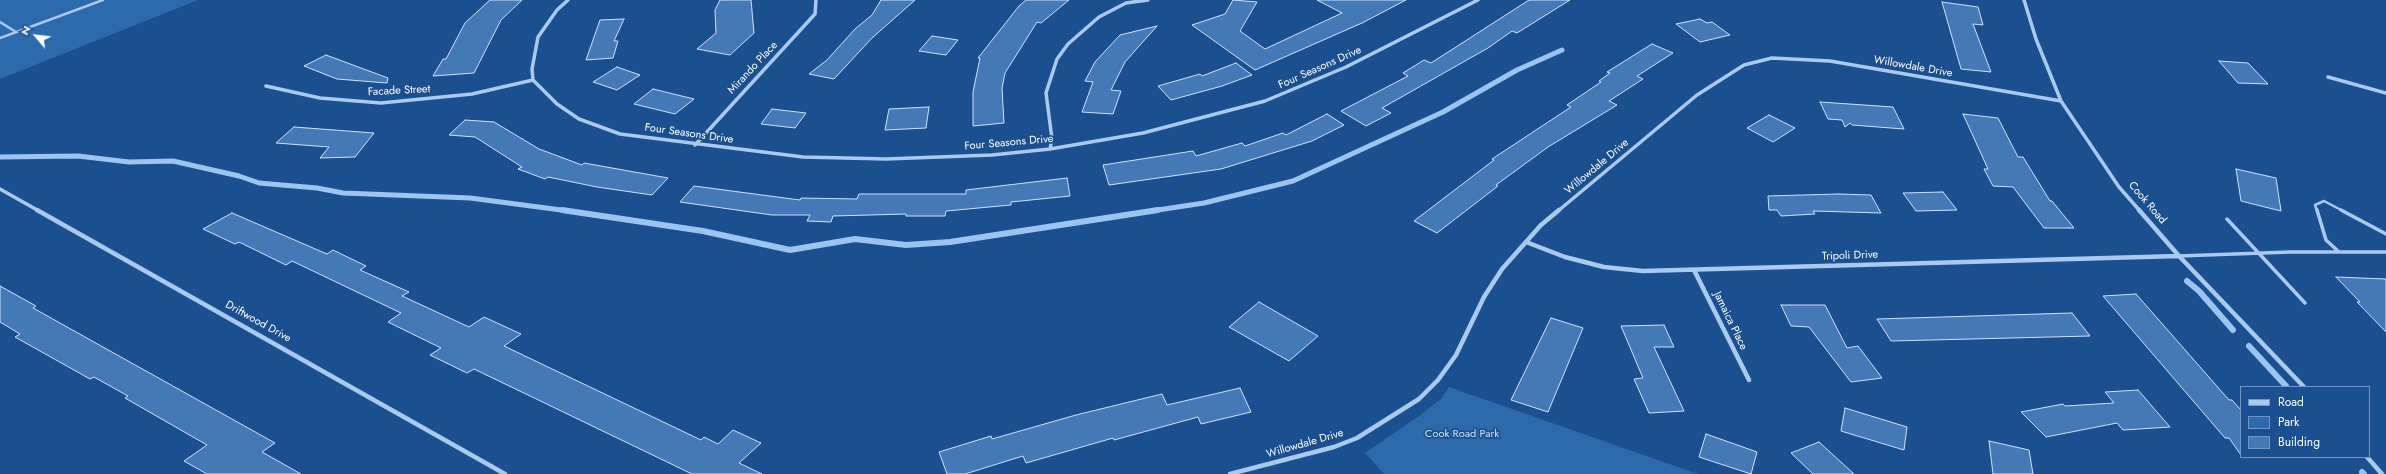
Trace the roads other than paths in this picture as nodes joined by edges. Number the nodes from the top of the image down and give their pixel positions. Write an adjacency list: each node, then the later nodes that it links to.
1 (103, 0): 8 (lane)
2 (568, 0): 11 (street)
3 (816, 0): 15 (street, Mirando Place)
4 (1148, 0): 16 (street)
5 (1478, 0): 16 (street, Four Seasons Drive)
6 (2024, 0): 14 (street, Cook Road)
7 (0, 22): 8 (lane)
8 (16, 32): 9 (lane)
9 (0, 38)
10 (2328, 77): 13 (street)
11 (533, 80): 12 (street, Facade Street); 15 (street, Four Seasons Drive)
12 (266, 86)
13 (2386, 93)
14 (2061, 101): 20 (street, Willowdale Drive); 24 (street, Cook Road)
15 (696, 144): 16 (street, Four Seasons Drive)
16 (1050, 149)
17 (0, 189): 30 (street, Driftwood Drive)
18 (2227, 219): 23 (lane)
19 (2386, 234): 21 (lane)
20 (1526, 242): 25 (street, Tripoli Drive); 31 (street, Willowdale Drive)
21 (2339, 252): 22 (lane); 23 (lane)
22 (2386, 252)
23 (2260, 253): 24 (lane); 26 (lane)
24 (2179, 256): 25 (street, Tripoli Drive); 28 (street, Cook Road)
25 (1694, 270): 27 (street, Jamaica Place)
26 (2305, 303)
27 (1749, 380)
28 (2303, 386)
29 (2368, 458): 32 (street)
30 (506, 474)
31 (1230, 474)
32 (2382, 474)

